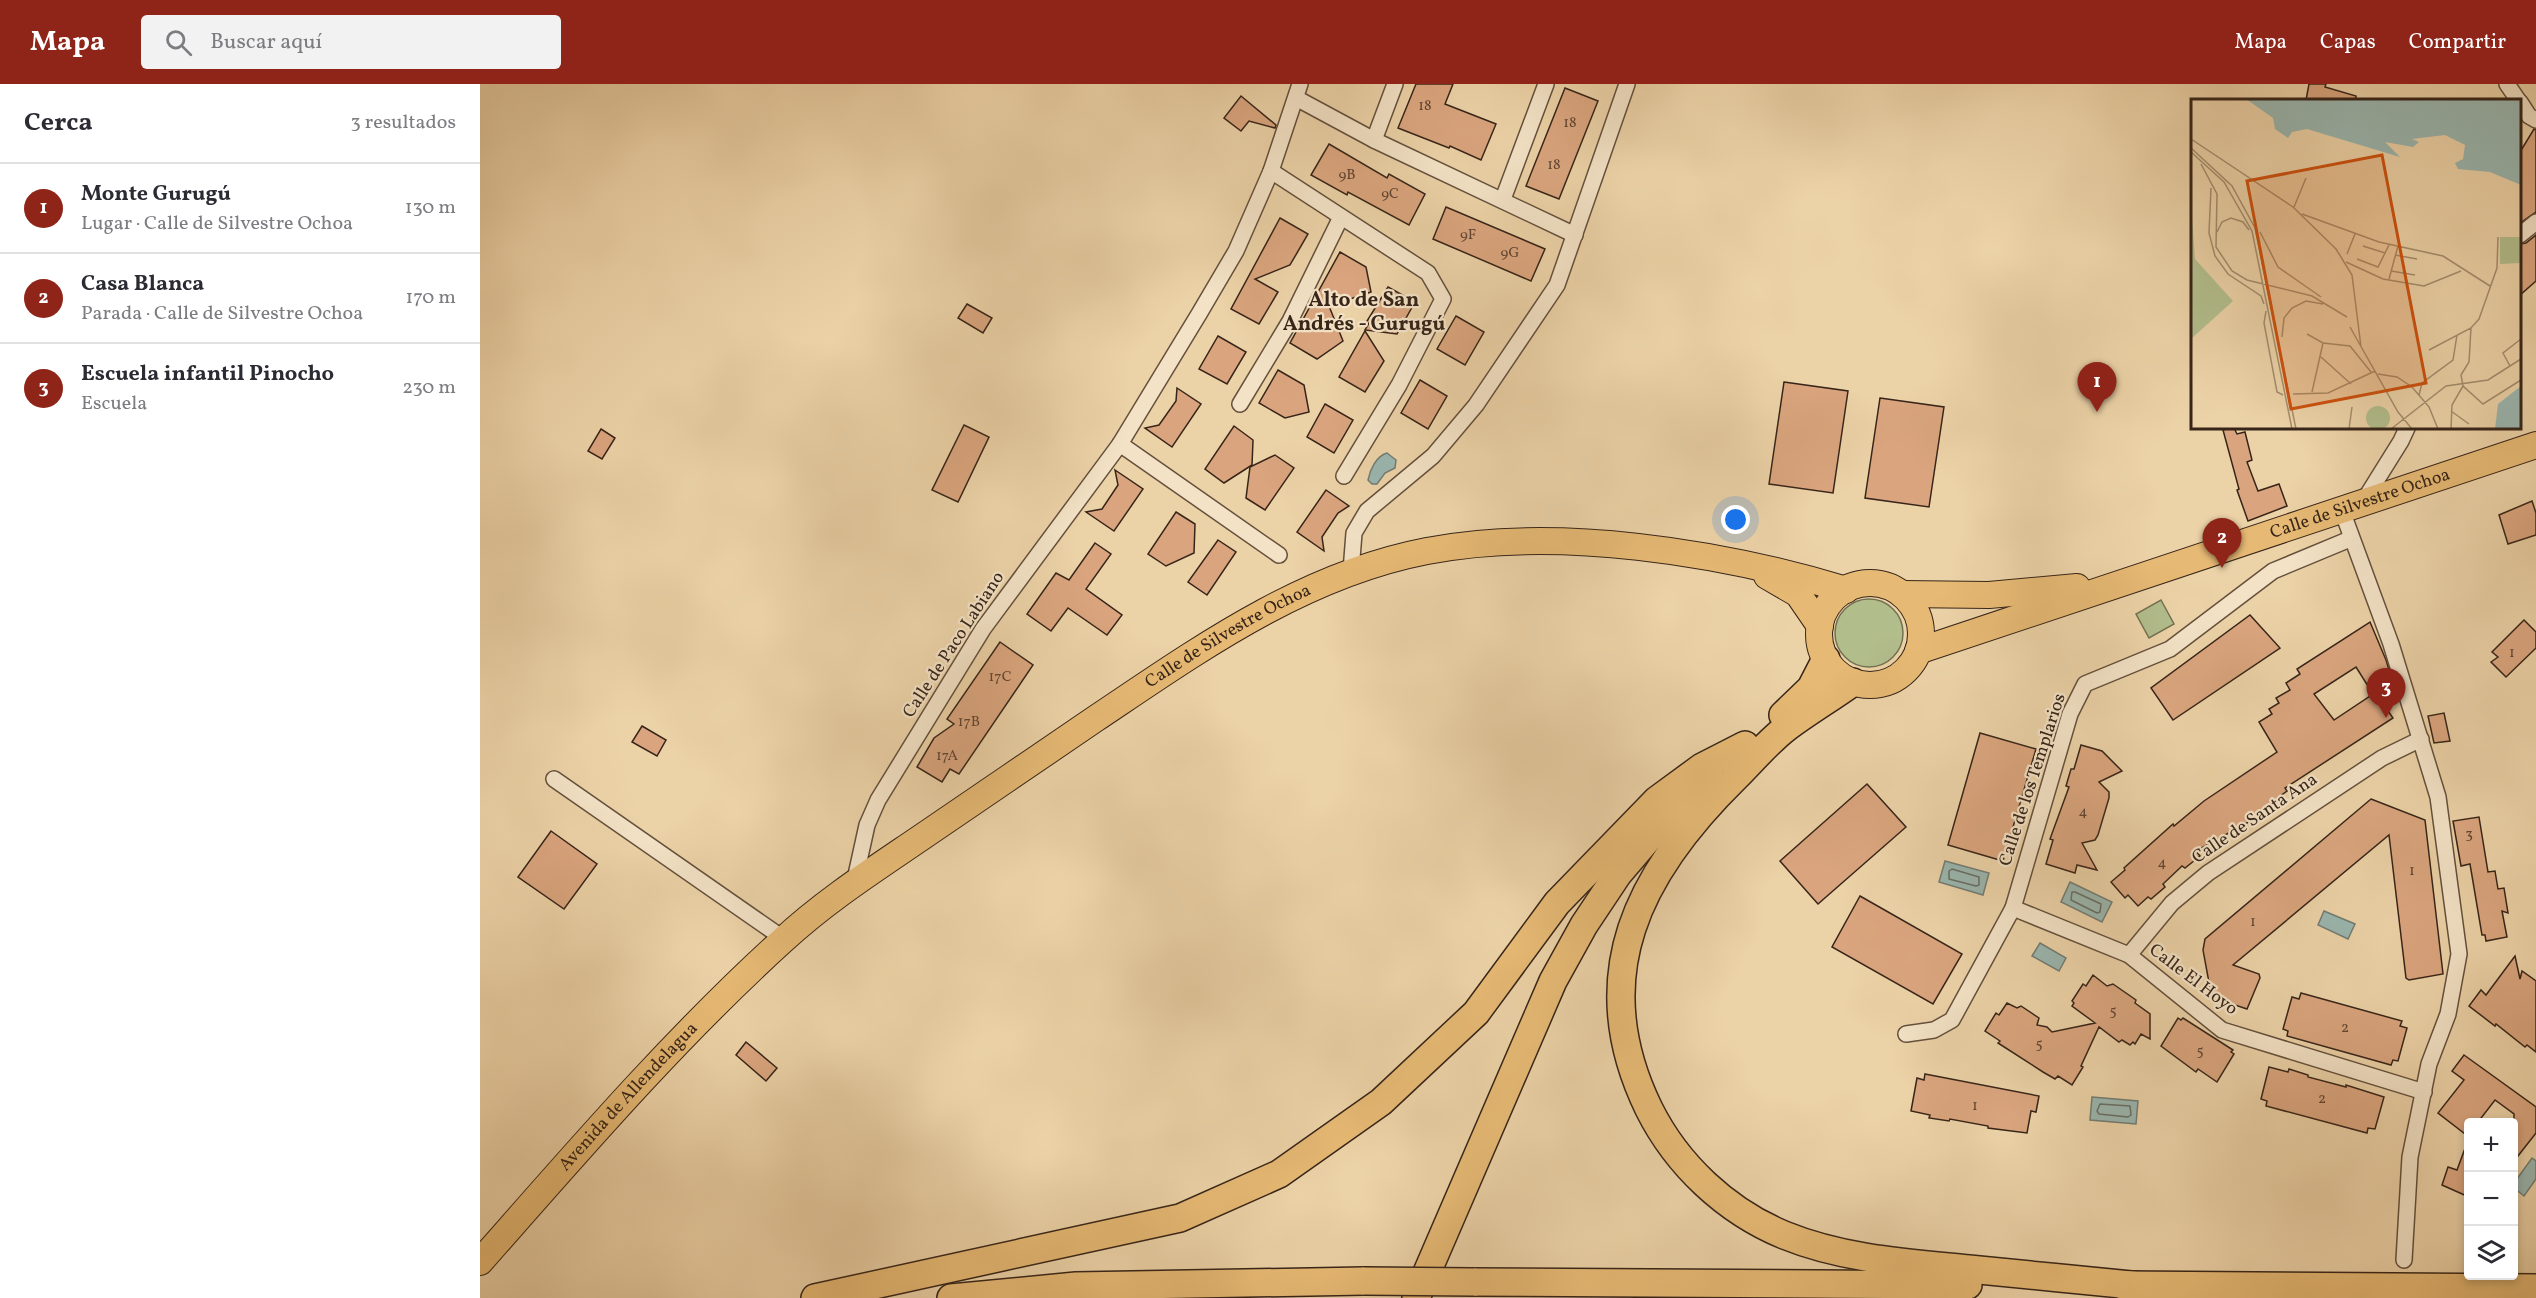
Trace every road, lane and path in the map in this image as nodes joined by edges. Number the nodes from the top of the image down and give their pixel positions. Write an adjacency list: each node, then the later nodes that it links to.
1 (1395, 84): 9 (street)
2 (1546, 84): 11 (street)
3 (1627, 84): 15 (street)
4 (2507, 84): 6 (street)
5 (1298, 91): 9 (street); 10 (street, Calle de Paco Labiano)
6 (2518, 99)
7 (2521, 104): 8 (street)
8 (2536, 120)
9 (1374, 140): 11 (street)
10 (1271, 171): 12 (street); 18 (street, Calle de Paco Labiano)
11 (1503, 200): 15 (street)
12 (1341, 217): 16 (street); 20 (street)
13 (2536, 222): 14 (street)
14 (2521, 234)
15 (1575, 236): 25 (street)
16 (1240, 404)
17 (2407, 429): 21 (street)
18 (1119, 444): 23 (street); 38 (street, Calle de Paco Labiano)
19 (2536, 444): 21 (highway, Calle de Silvestre Ochoa)
20 (1344, 476)
21 (2352, 505): 22 (street); 26 (highway, Calle de Silvestre Ochoa)
22 (2350, 539): 34 (street); 39 (street, Calle de los Templarios)
23 (1279, 555)
24 (1746, 564): 25 (highway, Calle de Silvestre Ochoa); 27 (highway, Calle de Silvestre Ochoa); 29 (highway)
25 (1351, 571): 38 (highway, Calle de Silvestre Ochoa)
26 (2116, 583): 28 (highway, Calle de Silvestre Ochoa); 30 (highway, Calle de Silvestre Ochoa)
27 (1846, 590): 28 (highway); 29 (highway)
28 (1902, 594): 30 (highway)
29 (1820, 626): 31 (highway)
30 (1918, 651): 32 (highway)
31 (1826, 659): 32 (highway); 35 (highway)
32 (1852, 682): 33 (highway)
33 (1785, 729): 37 (highway); 46 (highway)
34 (2421, 739): 41 (street, Calle de Santa Ana); 43 (street)
35 (1746, 745): 37 (highway); 48 (highway)
36 (554, 779): 40 (street)
37 (1684, 804): 50 (highway)
38 (854, 884): 40 (highway, Calle de Silvestre Ochoa)
39 (2013, 908): 41 (street, Calle El Hoyo); 42 (street, Calle de los Templarios)
40 (784, 939): 45 (highway, Avenida de Allendelagua)
41 (2129, 955): 43 (street, Calle El Hoyo)
42 (1906, 1034)
43 (2424, 1092): 44 (street)
44 (2404, 1260)
45 (480, 1262)
46 (2141, 1286): 47 (highway); 49 (highway, bridge)
47 (2536, 1288)
48 (815, 1298)
49 (951, 1298)
50 (1416, 1298)

